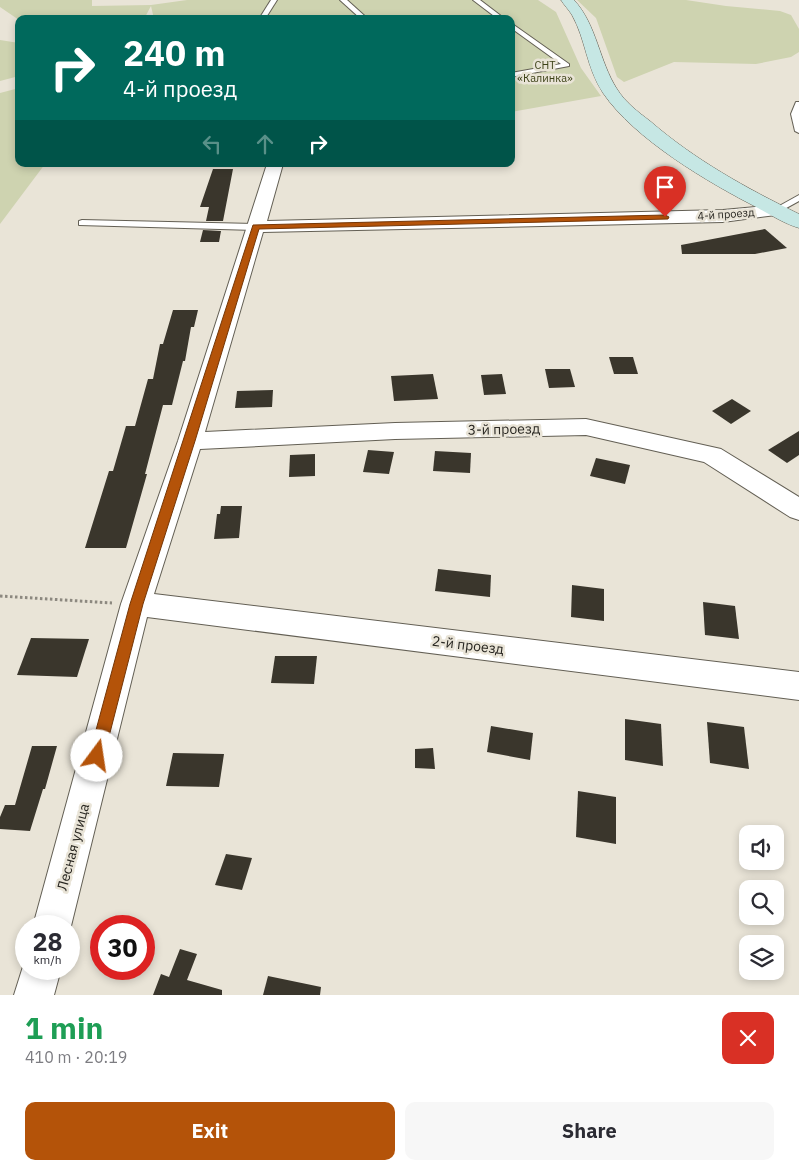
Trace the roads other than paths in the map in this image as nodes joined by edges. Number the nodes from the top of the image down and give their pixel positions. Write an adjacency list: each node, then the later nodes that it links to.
1 (274, 0): 5 (lane)
2 (343, 0): 6 (lane)
3 (476, 0): 7 (lane)
4 (567, 0): 14 (street)
5 (265, 15)
6 (361, 15)
7 (497, 15)
8 (515, 28): 9 (lane)
9 (515, 74)
10 (799, 104): 11 (lane)
11 (799, 131)
12 (274, 167): 17 (street, Лесная улица)
13 (799, 198): 14 (lane)
14 (776, 210): 16 (street); 17 (street, 4-й проезд)
15 (82, 222): 17 (lane)
16 (799, 222)
17 (255, 227): 18 (street, Лесная улица)
18 (190, 441): 19 (street, 3-й проезд); 20 (street, Лесная улица)
19 (799, 510)
20 (136, 604): 21 (street, 2-й проезд); 22 (street, Лесная улица)
21 (799, 686)
22 (55, 915)
23 (38, 980): 24 (street)
24 (34, 995)

